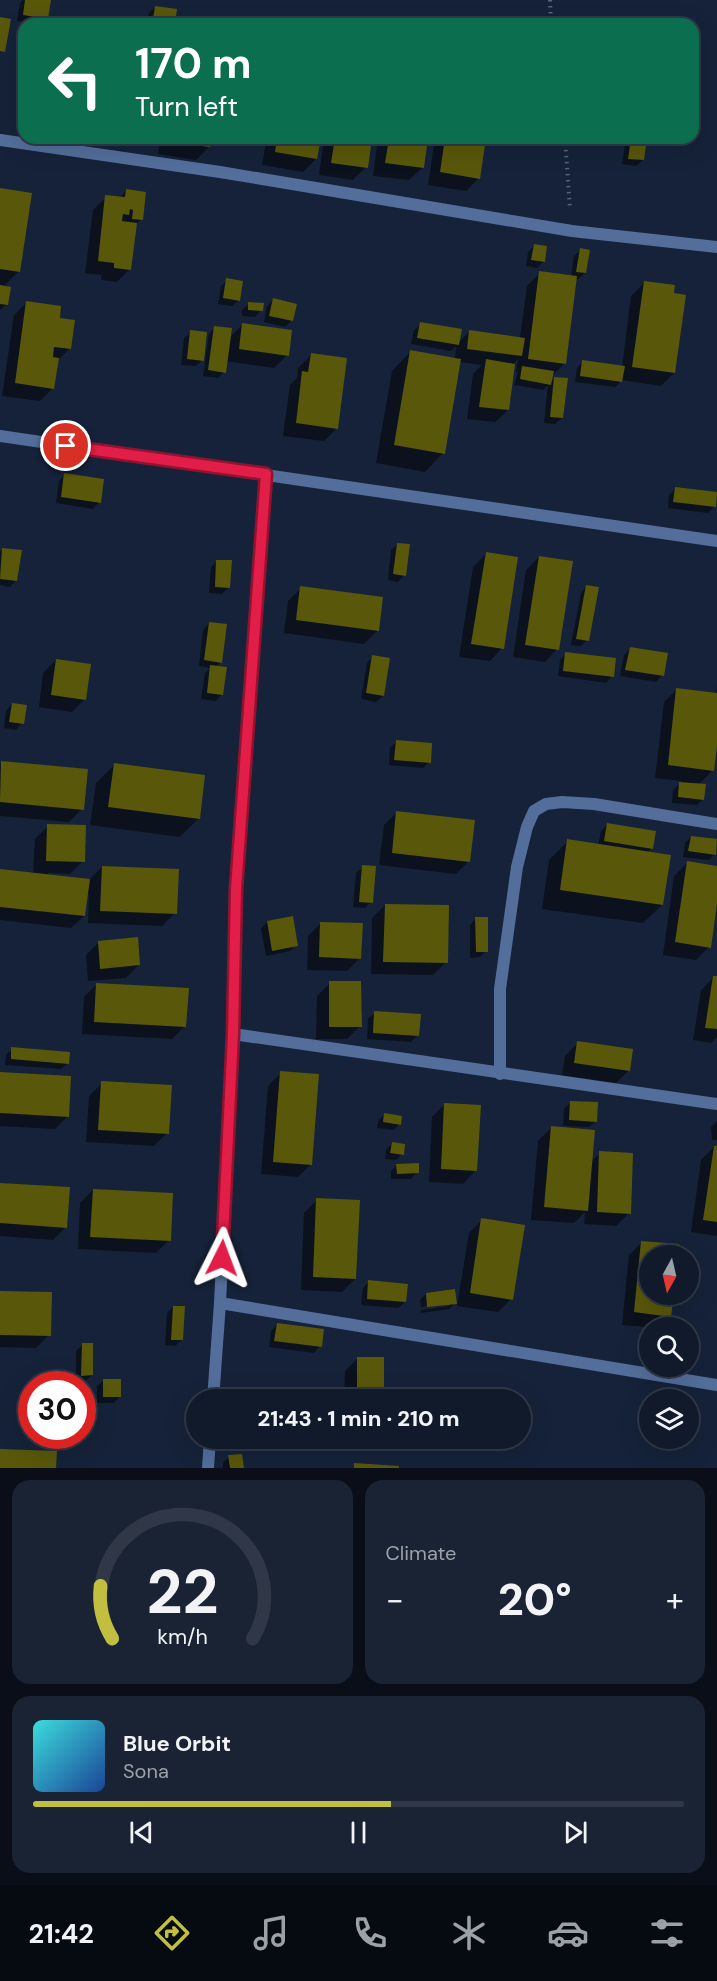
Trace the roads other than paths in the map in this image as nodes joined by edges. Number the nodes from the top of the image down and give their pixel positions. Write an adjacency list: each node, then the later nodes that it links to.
1 (0, 140): 2 (street)
2 (18, 143)
3 (28, 144): 4 (street)
4 (717, 247)
5 (0, 436): 6 (street)
6 (266, 474): 7 (street); 9 (street)
7 (717, 541)
8 (717, 824): 10 (street)
9 (233, 1034): 10 (street); 12 (street)
10 (500, 1074): 11 (street)
11 (717, 1104)
12 (220, 1303): 13 (street); 14 (street)
13 (717, 1385)
14 (214, 1389)
15 (209, 1449): 16 (street)
16 (208, 1468)

